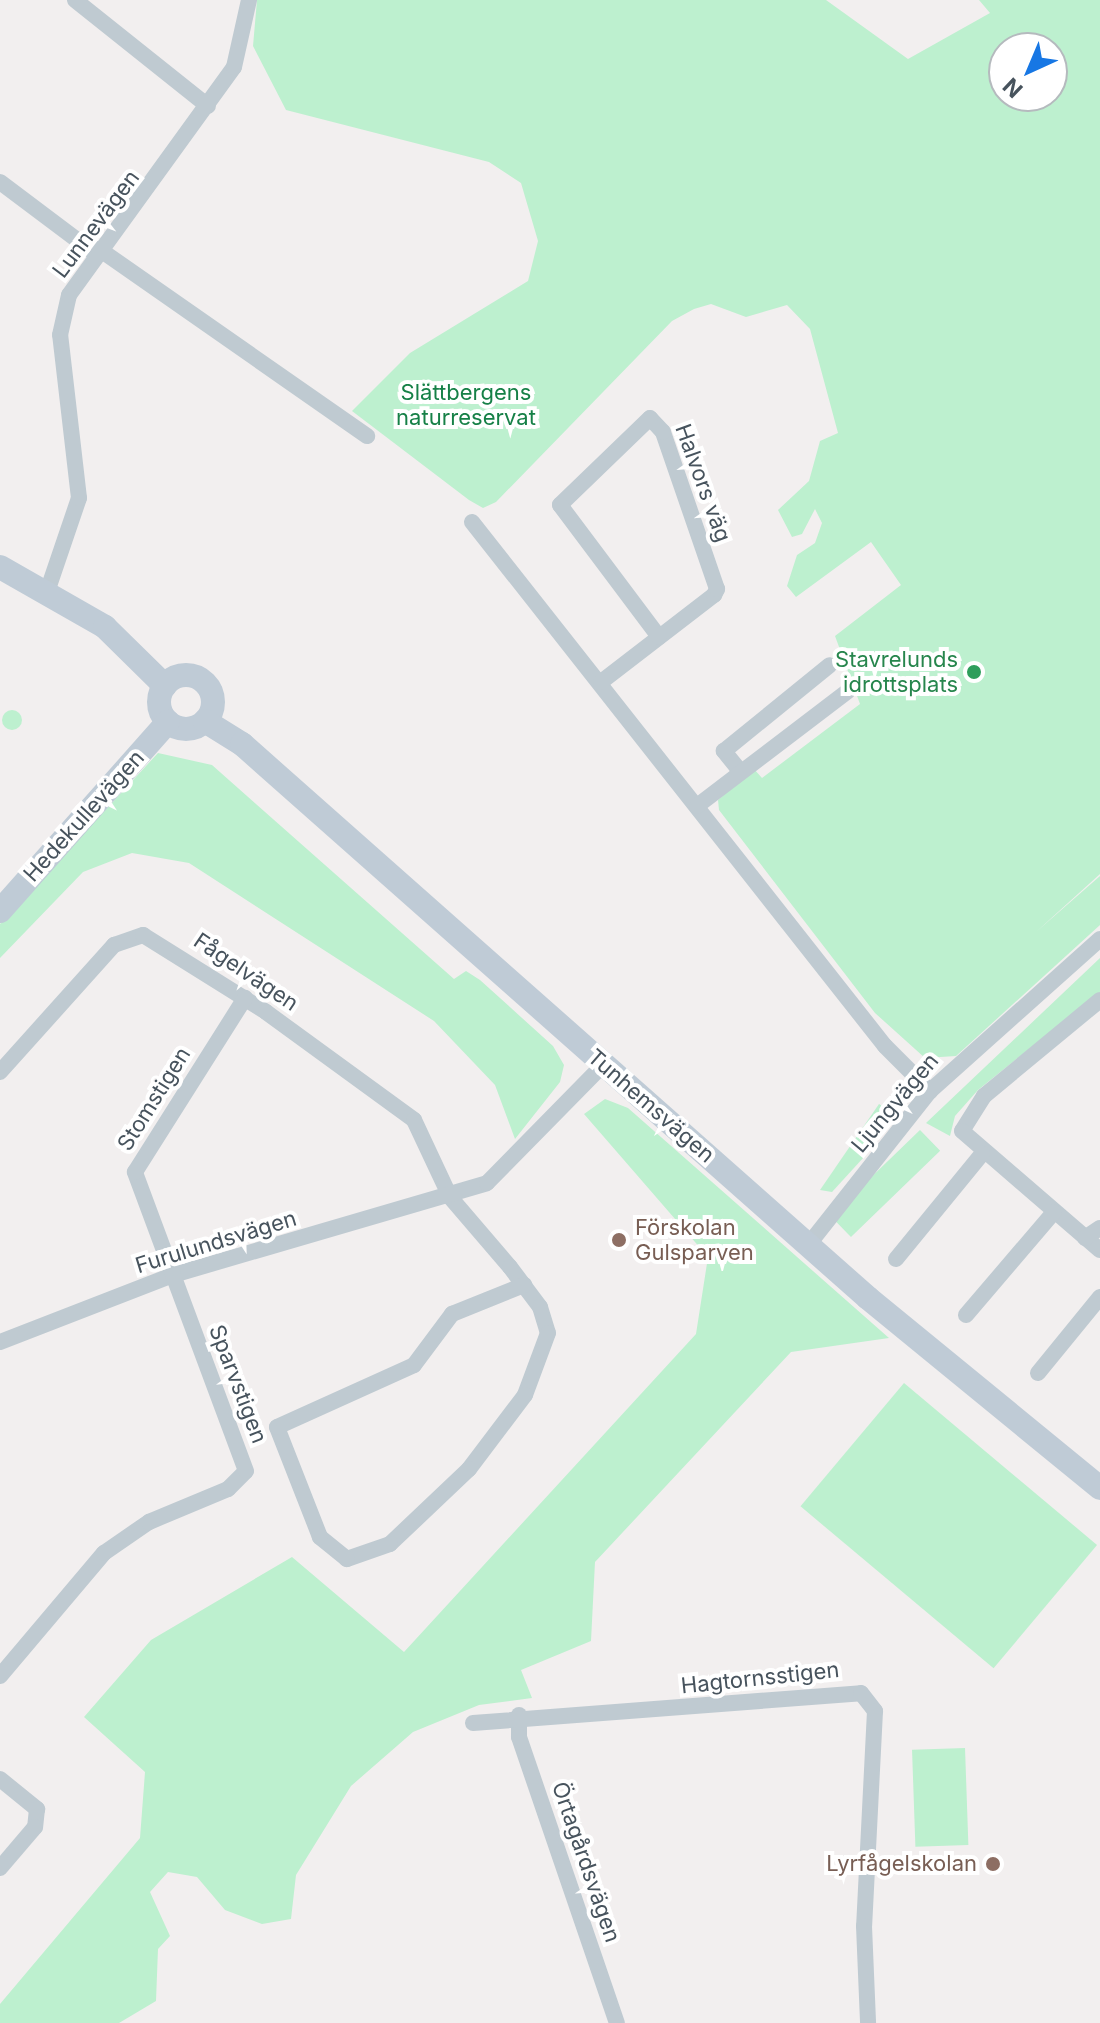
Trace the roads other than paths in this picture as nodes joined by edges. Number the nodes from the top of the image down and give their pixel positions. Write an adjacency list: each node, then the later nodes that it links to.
1 (75, 0): 4 (street)
2 (104, 0): 4 (street)
3 (249, 0): 5 (street, Lunnevägen)
4 (93, 14): 5 (street)
5 (208, 106): 7 (street, Lunnevägen)
6 (0, 182): 7 (street)
7 (98, 251): 8 (street); 11 (street, Lunnevägen)
8 (367, 436)
9 (472, 522): 14 (street)
10 (0, 567): 11 (street)
11 (48, 589): 15 (street)
12 (659, 637): 12 (street, Halvors väg); 14 (street, Halvors väg)
13 (830, 665): 19 (street)
14 (601, 682): 20 (street)
15 (165, 686): 17 (street); 18 (street)
16 (848, 691): 19 (street)
17 (205, 721): 18 (street); 25 (street, Tunhemsvägen)
18 (168, 722): 21 (street, Hedekullevägen)
19 (740, 771): 20 (street)
20 (697, 806): 27 (street)
21 (2, 903)
22 (1100, 939): 27 (street, Ljungvägen)
23 (245, 998): 26 (street, Fågelvägen); 29 (street, Fågelvägen); 36 (street, Stomstigen)
24 (1100, 1000): 28 (street)
25 (604, 1064): 29 (street, Furulundsvägen); 33 (street, Tunhemsvägen)
26 (0, 1072)
27 (930, 1091): 33 (street, Ljungvägen)
28 (982, 1154): 30 (street); 35 (street)
29 (450, 1197): 36 (street, Furulundsvägen); 37 (street)
30 (1054, 1212): 32 (street); 39 (street)
31 (1100, 1228): 32 (street)
32 (1085, 1238): 34 (street)
33 (809, 1244): 42 (street, Tunhemsvägen)
34 (1100, 1250)
35 (896, 1259)
36 (173, 1275): 40 (street, Furulundsvägen); 43 (street, Sparvstigen)
37 (524, 1285): 37 (street)
38 (1100, 1297): 41 (street)
39 (966, 1315)
40 (0, 1342)
41 (1038, 1373)
42 (1100, 1488)
43 (0, 1676)
44 (519, 1715): 45 (street, Hagtornsstigen); 48 (street, Örtagårdsvägen); 49 (street, Hagtornsstigen)
45 (473, 1723)
46 (0, 1779): 47 (street)
47 (0, 1868)
48 (617, 2023)
49 (868, 2023)

